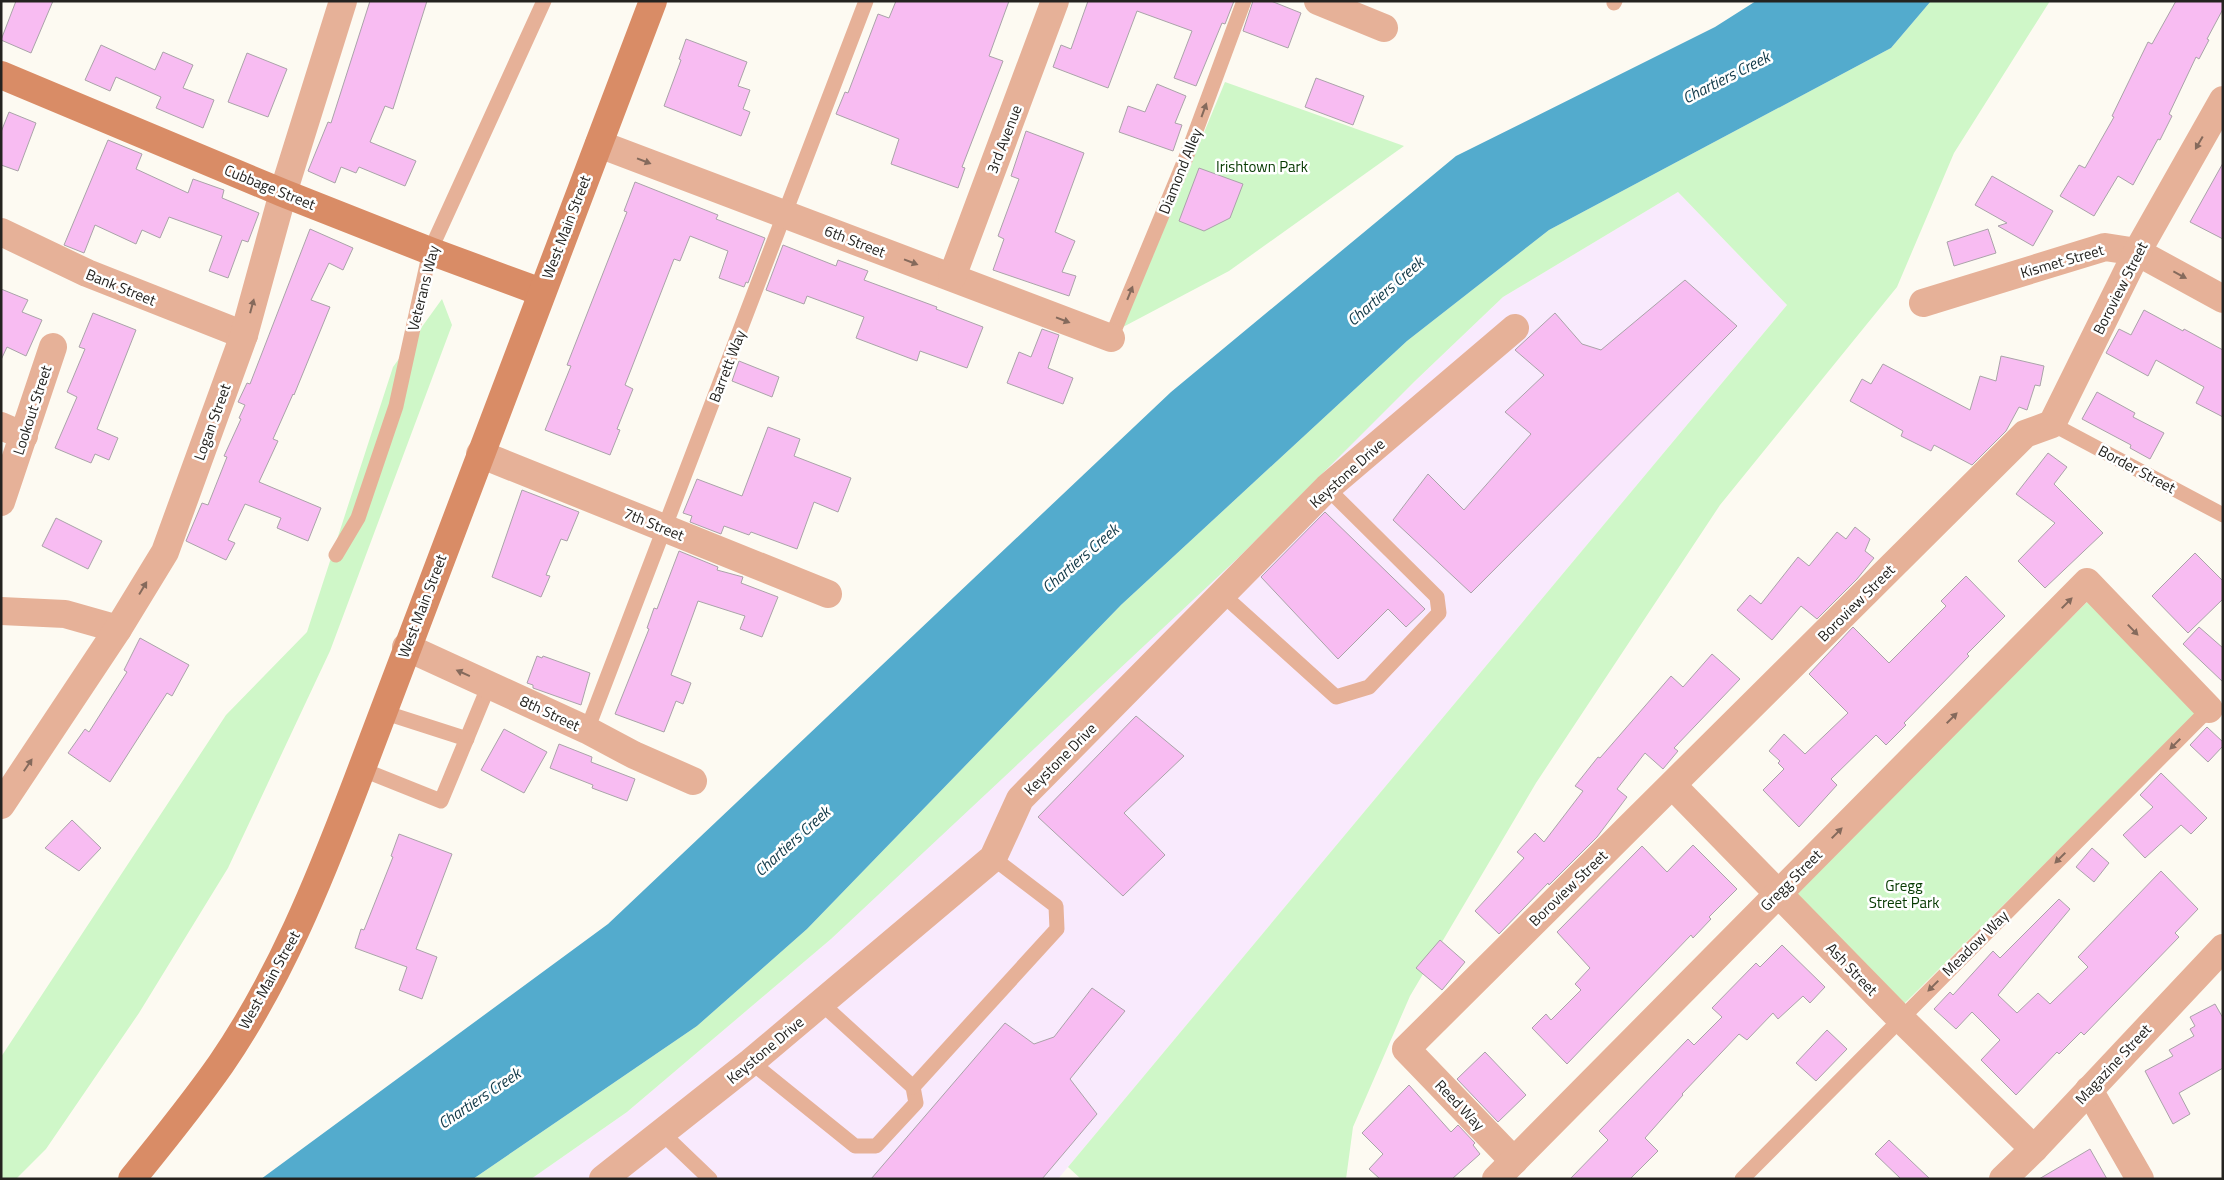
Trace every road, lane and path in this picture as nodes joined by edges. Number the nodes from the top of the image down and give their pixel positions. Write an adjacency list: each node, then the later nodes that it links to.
1 (343, 1): 12 (street, Logan Street)
2 (544, 1): 15 (lane, Veterans Way)
3 (653, 1): 11 (main road, West Main Street)
4 (866, 1): 13 (lane, Barrett Way)
5 (1056, 1): 17 (street, 3rd Avenue)
6 (1244, 1): 23 (lane, Diamond Alley, one-way to 6)
7 (1318, 1): 8 (street)
8 (1384, 28)
9 (1, 75): 12 (main road, Cubbage Street)
10 (2223, 100): 16 (street, Boroview Street, one-way to 16)
11 (599, 144): 13 (street, 6th Street, one-way to 13); 18 (main road, West Main Street)
12 (283, 193): 15 (main road, Cubbage Street); 22 (street, Logan Street, one-way to 12)
13 (784, 214): 17 (street, 6th Street, one-way to 17); 31 (lane, Barrett Way)
14 (1, 232): 22 (street, Bank Street)
15 (430, 251): 18 (main road, Cubbage Street); 32 (lane, Veterans Way)
16 (2137, 252): 19 (street, Kismet Street, one-way to 19); 20 (street, Kismet Street); 25 (street, Boroview Street)
17 (952, 277): 23 (street, 6th Street, one-way to 23)
18 (542, 292): 27 (main road, West Main Street)
19 (2223, 299)
20 (1922, 303)
21 (1515, 328): 28 (street, Keystone Drive)
22 (244, 335): 36 (street, Logan Street, one-way to 22)
23 (1111, 338)
24 (53, 347): 26 (street, Lookout Street)
25 (2052, 424): 30 (lane, Border Street); 45 (street, Boroview Street)
26 (13, 431): 29 (street, Lookout Street)
27 (480, 454): 31 (street, 7th Street); 37 (main road, West Main Street)
28 (1327, 488): 34 (street, Keystone Drive); 34 (lane)
29 (1, 502)
30 (2223, 515)
31 (665, 528): 33 (street, 7th Street); 41 (lane, Barrett Way)
32 (336, 555)
33 (828, 594)
34 (1222, 594): 47 (street, Keystone Drive)
35 (1, 611): 36 (street)
36 (118, 629): 46 (street, Logan Street, one-way to 36)
37 (406, 647): 38 (street, 8th Street, one-way to 37); 40 (main road, West Main Street)
38 (489, 685): 41 (street, 8th Street); 42 (lane)
39 (2209, 709): 48 (street, Gregg Street, one-way to 39); 51 (lane, Meadow Way, one-way to 51)
40 (383, 712): 42 (lane); 43 (main road, West Main Street)
41 (587, 730): 44 (street, 8th Street)
42 (466, 739): 43 (lane)
43 (361, 769): 59 (main road, West Main Street)
44 (693, 781)
45 (1673, 786): 48 (street, Ash Street); 52 (street, Boroview Street)
46 (1, 805)
47 (993, 858): 50 (street, Keystone Drive); 54 (lane)
48 (1778, 892): 51 (street, Ash Street); 58 (street, Gregg Street)
49 (2223, 948): 55 (street, Magazine Street)
50 (821, 1003): 53 (street, Keystone Drive); 54 (lane)
51 (1900, 1018): 57 (street, Ash Street); 62 (lane, Meadow Way)
52 (1406, 1050): 58 (street, Reed Way)
53 (751, 1062): 54 (lane); 56 (street, Keystone Drive)
54 (913, 1087)
55 (2089, 1090): 57 (street, Magazine Street); 64 (street)
56 (662, 1133): 60 (street, Keystone Drive); 61 (lane)
57 (2034, 1149): 63 (street, Magazine Street)
58 (1505, 1170)
59 (132, 1179)
60 (603, 1179)
61 (710, 1179)
62 (1742, 1179)
63 (2003, 1179)
64 (2140, 1179)

